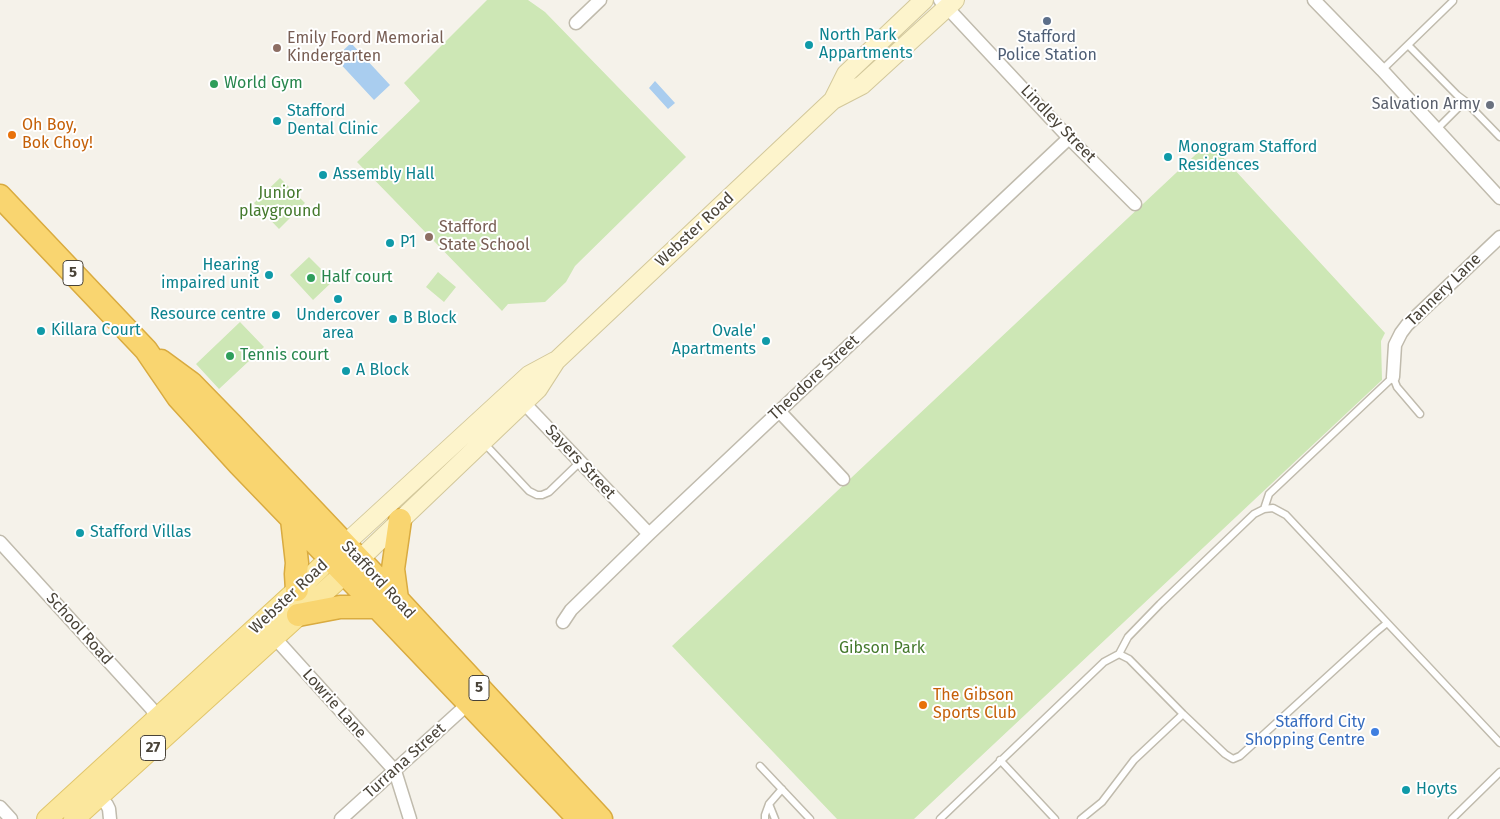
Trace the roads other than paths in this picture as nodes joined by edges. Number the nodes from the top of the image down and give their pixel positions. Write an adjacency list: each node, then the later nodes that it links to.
1 (600, 0): 6 (street)
2 (924, 0): 9 (main road, Webster Road)
3 (1314, 0): 8 (street)
4 (1453, 1): 7 (lane)
5 (947, 2): 9 (main road, Webster Road); 13 (street, Lindley Street)
6 (576, 22)
7 (1408, 45): 8 (lane); 10 (lane)
8 (1382, 70): 11 (street)
9 (833, 100): 19 (main road, Webster Road)
10 (1465, 101): 11 (lane); 12 (lane)
11 (1436, 130): 15 (street)
12 (1500, 137)
13 (1070, 138): 16 (street, Lindley Street); 23 (street, Theodore Street)
14 (0, 196): 18 (highway, Stafford Road / 5)
15 (1500, 198)
16 (1135, 204)
17 (1500, 237): 20 (street, Tannery Lane)
18 (146, 350): 29 (highway, Stafford Road / 5); 33 (highway, Stafford Road / 5)
19 (556, 360): 21 (main road, Webster Road); 22 (main road, Webster Road)
20 (1393, 377): 24 (lane); 28 (lane)
21 (508, 394): 22 (street, Sayers Street); 33 (main road, Webster Road)
22 (524, 402): 25 (main road, Webster Road); 26 (street, Sayers Street)
23 (780, 411): 27 (street); 31 (street, Theodore Street)
24 (1420, 414)
25 (483, 442): 26 (lane); 30 (main road, Webster Road)
26 (580, 462): 31 (street, Sayers Street)
27 (843, 479)
28 (1264, 509): 38 (lane); 40 (lane)
29 (292, 519): 33 (highway, Stafford Road / 5); 34 (highway)
30 (400, 520): 33 (main road, Webster Road); 35 (highway)
31 (649, 534): 37 (street, Theodore Street)
32 (0, 542): 43 (street, School Road)
33 (345, 559): 34 (main road, Webster Road / 27); 35 (highway, Stafford Road / 5); 36 (main road, Webster Road / 27)
34 (297, 590): 43 (main road, Webster Road / 27)
35 (387, 603): 36 (highway); 41 (highway, Stafford Road / 5); 60 (highway, Stafford Road / 5)
36 (298, 615): 39 (main road, Webster Road / 27)
37 (563, 622)
38 (1387, 623): 42 (lane); 44 (lane)
39 (274, 638): 47 (street, Lowrie Lane); 49 (main road, Webster Road / 27)
40 (1120, 654): 42 (lane); 45 (lane)
41 (469, 703): 47 (street, Turrana Street); 59 (highway, Stafford Road / 5)
42 (1183, 714): 66 (lane)
43 (157, 718): 49 (main road, Webster Road / 27)
44 (1500, 743)
45 (1000, 760): 64 (lane); 65 (lane)
46 (760, 766): 50 (lane)
47 (395, 771): 57 (street, Turrana Street); 58 (street)
48 (1500, 772): 67 (lane)
49 (93, 789): 54 (main road, Webster Road / 27); 55 (main road, Webster Road / 27); 56 (street)
50 (782, 789): 51 (lane); 63 (lane)
51 (770, 804): 61 (lane); 62 (lane)
52 (0, 807): 53 (street)
53 (11, 819)
54 (47, 819)
55 (74, 819)
56 (110, 819)
57 (341, 819)
58 (410, 819)
59 (579, 819)
60 (601, 819)
61 (765, 819)
62 (775, 819)
63 (810, 819)
64 (940, 819)
65 (1056, 819)
66 (1081, 819)
67 (1452, 819)

